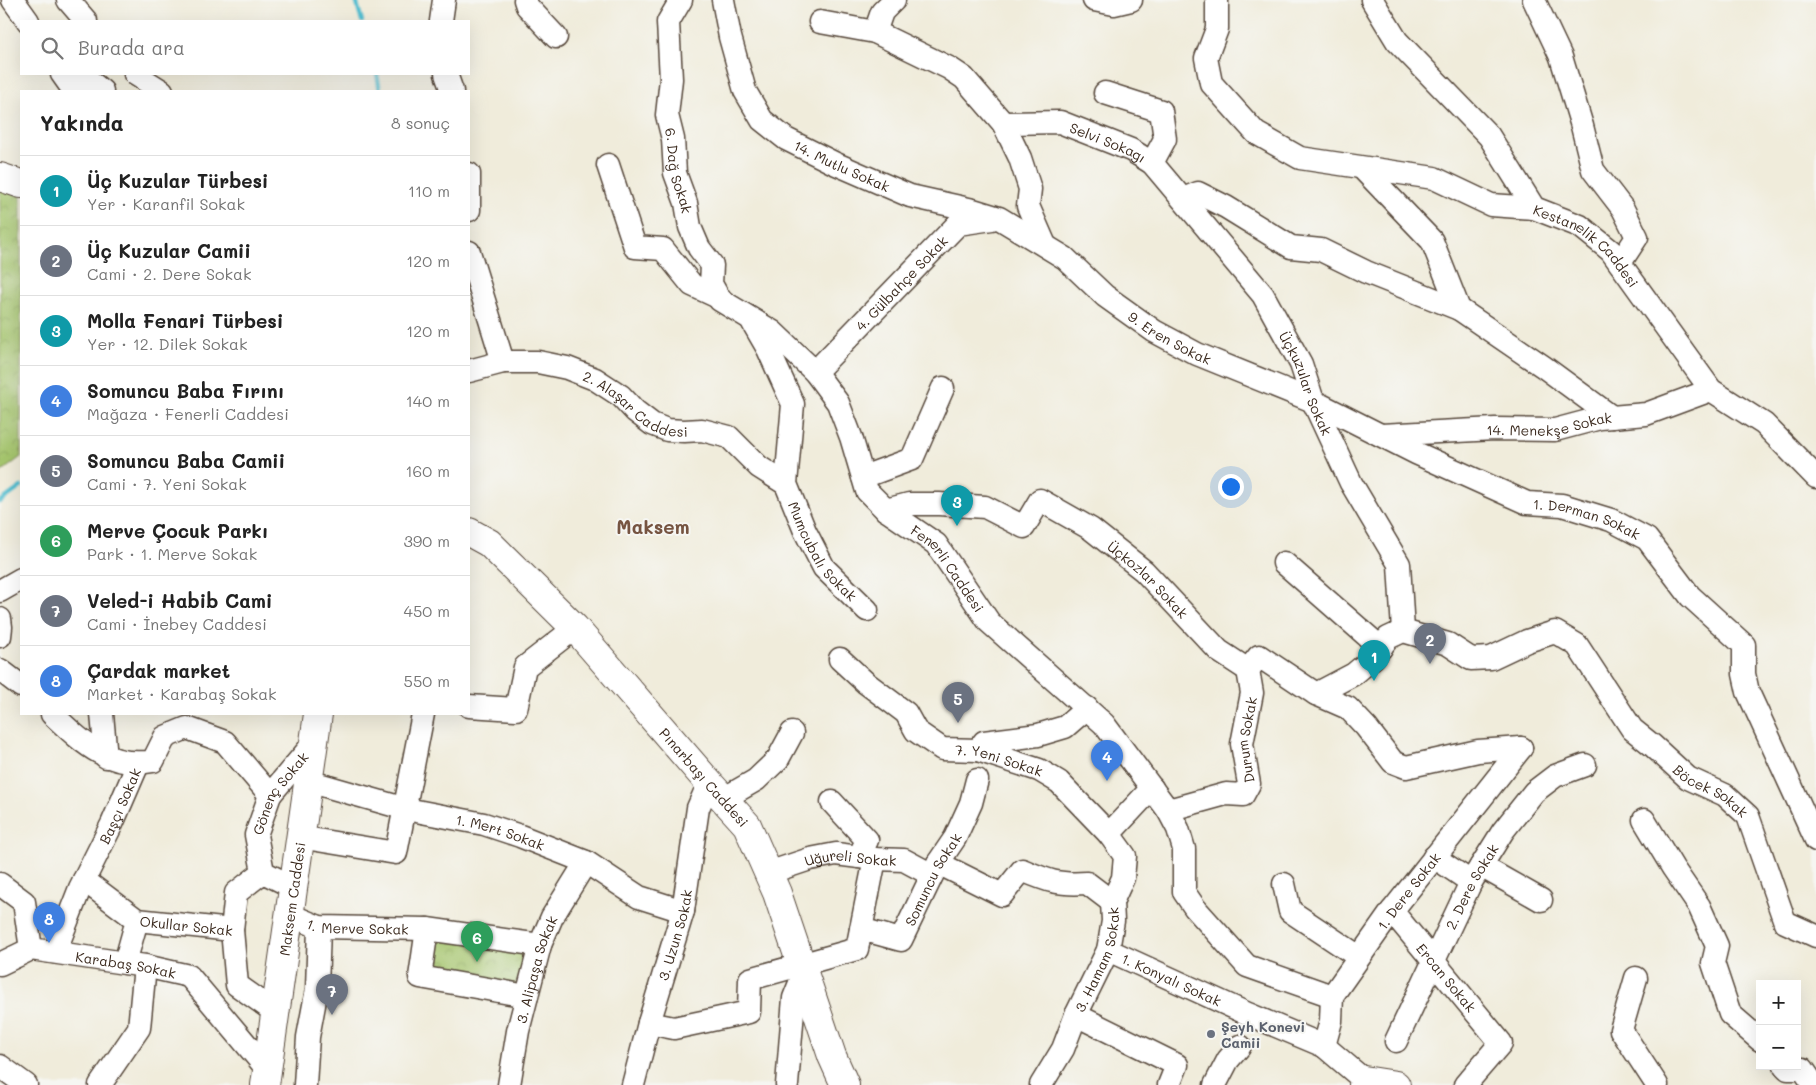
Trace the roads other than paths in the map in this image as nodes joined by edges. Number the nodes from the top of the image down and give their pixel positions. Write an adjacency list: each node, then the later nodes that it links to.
1 (14, 0): 13 (street)
2 (68, 0): 14 (street)
3 (444, 0): 15 (street)
4 (525, 0): 18 (street)
5 (681, 0): 40 (street, 6. Dağ Sokak)
6 (723, 0): 36 (street, 14. Mutlu Sokak)
7 (894, 0): 17 (street)
8 (1094, 0): 9 (street)
9 (1131, 0)
10 (1217, 0): 31 (street)
11 (1372, 0): 35 (street, Kestanelik Caddesi)
12 (1534, 0): 39 (street)
13 (27, 20)
14 (85, 20)
15 (440, 20)
16 (820, 22): 17 (street)
17 (875, 32): 28 (street)
18 (556, 37)
19 (63, 75): 23 (street)
20 (82, 75): 24 (street)
21 (137, 75): 25 (street)
22 (446, 75): 26 (street)
23 (73, 90)
24 (101, 90)
25 (160, 90)
26 (452, 90)
27 (1105, 93): 29 (street)
28 (1003, 123): 29 (street, Selvi Sokagı); 37 (street)
29 (1152, 163): 34 (street, Üçkuzular Sokak)
30 (608, 165): 40 (street)
31 (1362, 168): 35 (street); 41 (street)
32 (0, 177): 33 (main road)
33 (20, 184)
34 (1183, 199): 41 (street); 48 (street, Üçkuzular Sokak)
35 (1534, 208): 39 (street, Kestanelik Caddesi)
36 (999, 218): 37 (street, 14. Mutlu Sokak); 45 (street, 4. Gülbahçe Sokak)
37 (1045, 245): 48 (street, 9. Eren Sokak)
38 (470, 255): 43 (street)
39 (1620, 263): 47 (street, Kestanelik Caddesi)
40 (720, 298): 42 (street)
41 (1459, 309): 49 (street)
42 (752, 320): 45 (street, Fenerli Caddesi); 53 (street)
43 (503, 362): 44 (street, 2. Alaşar Caddesi); 53 (street, 2. Alaşar Caddesi)
44 (470, 371)
45 (815, 372): 51 (street, Fenerli Caddesi)
46 (944, 388): 51 (street)
47 (1711, 390): 49 (street, 14. Menekşe Sokak); 52 (street, Kestanelik Caddesi)
48 (1313, 402): 50 (street, 1. Derman Sokak); 62 (street, Üçkuzular Sokak)
49 (1612, 417): 50 (street, 14. Menekşe Sokak)
50 (1381, 435): 93 (street, 1. Derman Sokak)
51 (863, 477): 54 (street, Fenerli Caddesi)
52 (1816, 477)
53 (786, 484): 59 (street, Mumcubalı Sokak)
54 (886, 510): 67 (street, Üçkozlar Sokak); 71 (street, Fenerli Caddesi)
55 (470, 533): 61 (main road, Pınarbaşı Caddesi)
56 (1284, 563): 64 (street)
57 (20, 580): 58 (street)
58 (0, 591)
59 (867, 610)
60 (0, 620): 63 (street)
61 (576, 628): 70 (street); 85 (main road, Pınarbaşı Caddesi)
62 (1402, 631): 64 (street); 115 (street, Böcek Sokak)
63 (0, 636)
64 (1377, 653): 69 (street)
65 (840, 658): 78 (street, 7. Yeni Sokak)
66 (0, 670): 68 (street)
67 (1248, 670): 69 (street); 89 (street, Durum Sokak)
68 (20, 685)
69 (1316, 694): 94 (street, 1. Dere Sokak)
70 (470, 706)
71 (1087, 708): 78 (street); 84 (street, Fenerli Caddesi)
72 (53, 715): 79 (street)
73 (102, 715): 79 (street)
74 (318, 715): 77 (main road, Maksem Caddesi)
75 (423, 715): 88 (street)
76 (792, 733): 85 (street)
77 (313, 744): 83 (main road, Maksem Caddesi); 86 (street, Gönenç Sokak)
78 (978, 750): 91 (street, 7. Yeni Sokak)
79 (106, 757): 80 (street)
80 (138, 764): 86 (street, Başçı Sokak); 101 (street, Başçı Sokak)
81 (1585, 765): 100 (street, 2. Dere Sokak)
82 (977, 780): 97 (street, Somuncu Sokak)
83 (308, 781): 88 (street, 1. Mert Sokak); 92 (main road, Maksem Caddesi)
84 (1152, 788): 89 (street); 91 (street)
85 (716, 791): 99 (main road, Pınarbaşı Caddesi); 107 (street, 3. Uzun Sokak)
86 (270, 795): 98 (street, Gönenç Sokak)
87 (832, 802): 95 (street)
88 (406, 808): 92 (street); 96 (street, 1. Mert Sokak)
89 (1168, 810): 127 (street)
90 (1644, 820): 131 (street)
91 (1109, 834): 106 (street, 3. Hamam Sokak)
92 (299, 837): 104 (main road, Maksem Caddesi)
93 (1816, 840)
94 (1434, 857): 100 (street); 108 (street, 1. Dere Sokak)
95 (867, 858): 97 (street, Uğureli Sokak); 99 (street, Uğureli Sokak); 113 (street)
96 (586, 862): 107 (street, 1. Mert Sokak); 116 (street, 3. Alipaşa Sokak)
97 (935, 869): 106 (street, Uğureli Sokak); 113 (street, Somuncu Sokak)
98 (263, 872): 104 (street); 114 (street, Okullar Sokak)
99 (768, 873): 124 (main road, Pınarbaşı Caddesi)
100 (1476, 874): 105 (street); 121 (street, 2. Dere Sokak)
101 (84, 880): 110 (street, Okullar Sokak); 119 (street, Başçı Sokak)
102 (0, 884): 117 (street)
103 (1284, 884): 120 (street)
104 (293, 887): 109 (main road, Maksem Caddesi)
105 (1541, 900)
106 (1112, 902): 118 (street, 3. Hamam Sokak)
107 (682, 911): 130 (street, 3. Uzun Sokak)
108 (1392, 911): 120 (street, 1. Dere Sokak); 121 (street, Ercan Sokak)
109 (290, 915): 111 (street, 1. Merve Sokak); 128 (main road, Maksem Caddesi)
110 (137, 920): 114 (street, Okullar Sokak); 123 (street)
111 (319, 927): 112 (street, 1. Merve Sokak); 143 (street)
112 (427, 929): 116 (street, 1. Merve Sokak); 126 (street, 1. Merve Sokak)
113 (861, 929): 124 (street)
114 (232, 930): 128 (street)
115 (1816, 936)
116 (540, 945): 126 (street, 3. Alipaşa Sokak)
117 (31, 949): 119 (street, Karabaş Sokak); 122 (street)
118 (1108, 950): 129 (street, 3. Hamam Sokak); 134 (street, 1. Konyalı Sokak)
119 (55, 952): 123 (street, Karabaş Sokak)
120 (1359, 957): 127 (street, 1. Dere Sokak)
121 (1434, 962): 132 (street, 2. Dere Sokak); 150 (street, Ercan Sokak)
122 (0, 964)
123 (135, 965): 138 (street, Karabaş Sokak); 142 (street)
124 (803, 968): 130 (street); 146 (street); 147 (main road, Pınarbaşı Caddesi)
125 (1636, 978): 139 (street)
126 (527, 996): 144 (street, 3. Alipaşa Sokak)
127 (1332, 996): 134 (street)
128 (275, 1012): 138 (main road, Maksem Caddesi)
129 (1076, 1016): 137 (street); 148 (street, 3. Hamam Sokak)
130 (649, 1023): 145 (street, 3. Uzun Sokak)
131 (1756, 1037)
132 (1396, 1041)
133 (1240, 1046): 149 (street)
134 (1324, 1046): 140 (street, 1. Konyalı Sokak)
135 (0, 1066): 141 (street)
136 (1801, 1069): 151 (street)
137 (1173, 1075)
138 (266, 1077)
139 (1655, 1082)
140 (1380, 1084)
141 (26, 1085)
142 (100, 1085)
143 (304, 1085)
144 (509, 1085)
145 (634, 1085)
146 (787, 1085)
147 (845, 1085)
148 (1042, 1085)
149 (1215, 1085)
150 (1465, 1085)
151 (1814, 1085)

